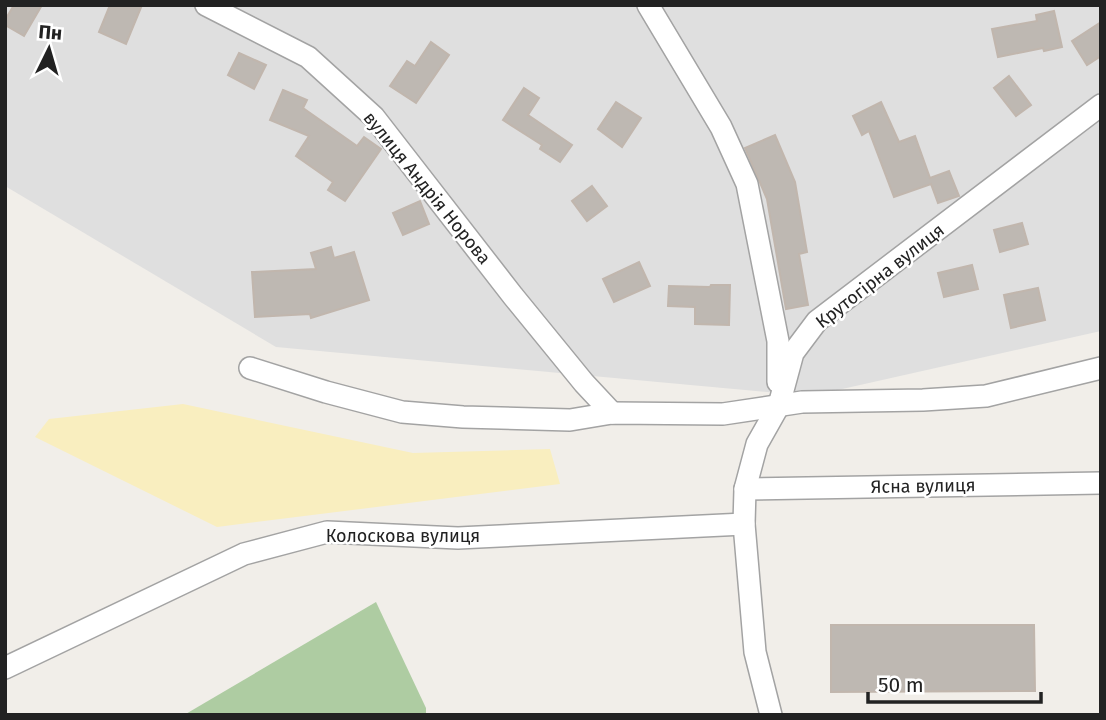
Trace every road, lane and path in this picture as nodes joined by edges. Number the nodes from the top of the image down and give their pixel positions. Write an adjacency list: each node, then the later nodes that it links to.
1 (206, 5): 7 (street, вулиця Андрія Норова)
2 (648, 5): 6 (street)
3 (1101, 105): 6 (street, Крутогірна вулиця)
4 (250, 368): 7 (street)
5 (1101, 368): 6 (street)
6 (779, 405): 7 (street); 9 (street, Крутогірна вулиця)
7 (612, 413)
8 (1101, 483): 9 (street, Ясна вулиця)
9 (745, 489): 10 (street, Крутогірна вулиця)
10 (744, 524): 11 (street, Колоскова вулиця); 12 (street, Крутогірна вулиця)
11 (5, 668)
12 (771, 715)

